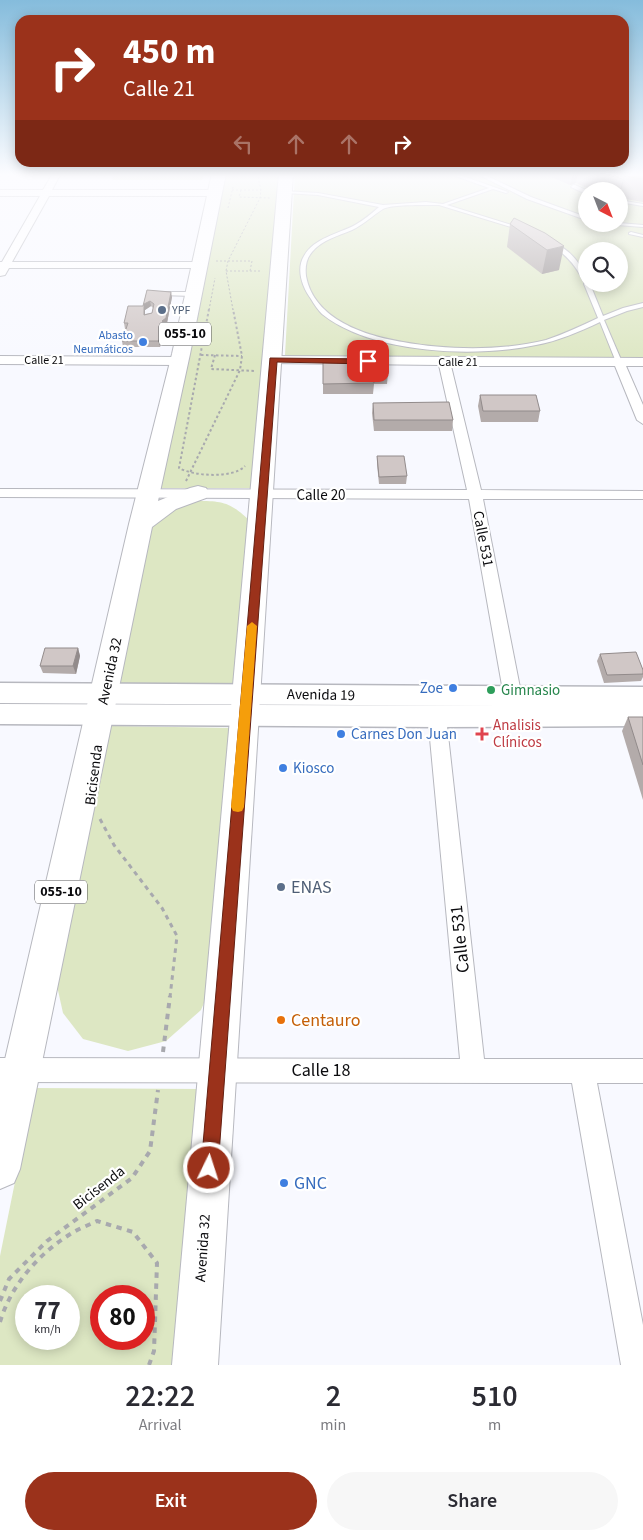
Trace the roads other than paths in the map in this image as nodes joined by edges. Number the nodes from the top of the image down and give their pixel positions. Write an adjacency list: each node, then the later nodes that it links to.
1 (20, 237): 6 (street)
2 (209, 237): 7 (highway, Avenida 32 / 055-10)
3 (281, 237): 23 (highway, Avenida 32)
4 (334, 237): 15 (lane)
5 (550, 242): 8 (lane)
6 (3, 265): 7 (street); 9 (street)
7 (205, 265): 12 (highway, Avenida 32 / 055-10)
8 (578, 267)
9 (0, 276)
10 (591, 292): 15 (lane)
11 (155, 294): 12 (lane)
12 (193, 294): 13 (lane); 16 (highway, Avenida 32 / 055-10)
13 (174, 298)
14 (643, 305): 15 (lane)
15 (600, 319): 21 (lane)
16 (186, 326): 17 (lane); 18 (highway, Avenida 32 / 055-10)
17 (168, 327)
18 (180, 357): 19 (street, Calle 21); 26 (highway, Avenida 32 / 055-10)
19 (0, 360)
20 (444, 362): 21 (street, Calle 21); 23 (street, Calle 21); 29 (street, Calle 531)
21 (619, 362): 22 (street, Calle 21); 24 (street)
22 (643, 362)
23 (273, 365): 28 (highway, Avenida 32)
24 (643, 420)
25 (194, 484): 26 (street, Calle 20); 28 (street, Calle 20); 31 (highway)
26 (159, 490): 27 (street, Calle 20); 31 (highway, Avenida 32 / 055-10)
27 (0, 493)
28 (263, 494): 29 (street, Calle 20); 35 (highway, Avenida 32)
29 (475, 495): 30 (street, Calle 20); 36 (street, Calle 531)
30 (643, 495)
31 (141, 524): 34 (highway, Avenida 32 / 055-10)
32 (0, 693): 34 (main road, Avenida 19)
33 (643, 697): 36 (main road, Avenida 19)
34 (102, 704): 35 (main road, Avenida 19); 37 (main road, Avenida 19); 40 (highway, Avenida 32 / 055-10)
35 (245, 704): 36 (main road, Avenida 19); 39 (main road, Avenida 19); 41 (highway, Avenida 32)
36 (515, 706): 38 (main road, Avenida 19); 39 (main road, Avenida 19)
37 (0, 714)
38 (643, 716)
39 (437, 717): 42 (street, Calle 531)
40 (11, 1070): 41 (street, Calle 18); 45 (highway, Avenida 32 / 055-10)
41 (217, 1070): 42 (street, Calle 18); 46 (highway, Avenida 32)
42 (473, 1071): 43 (street, Calle 18)
43 (582, 1071): 44 (street, Calle 18); 47 (street)
44 (643, 1071)
45 (0, 1169)
46 (194, 1365)
47 (636, 1365)

